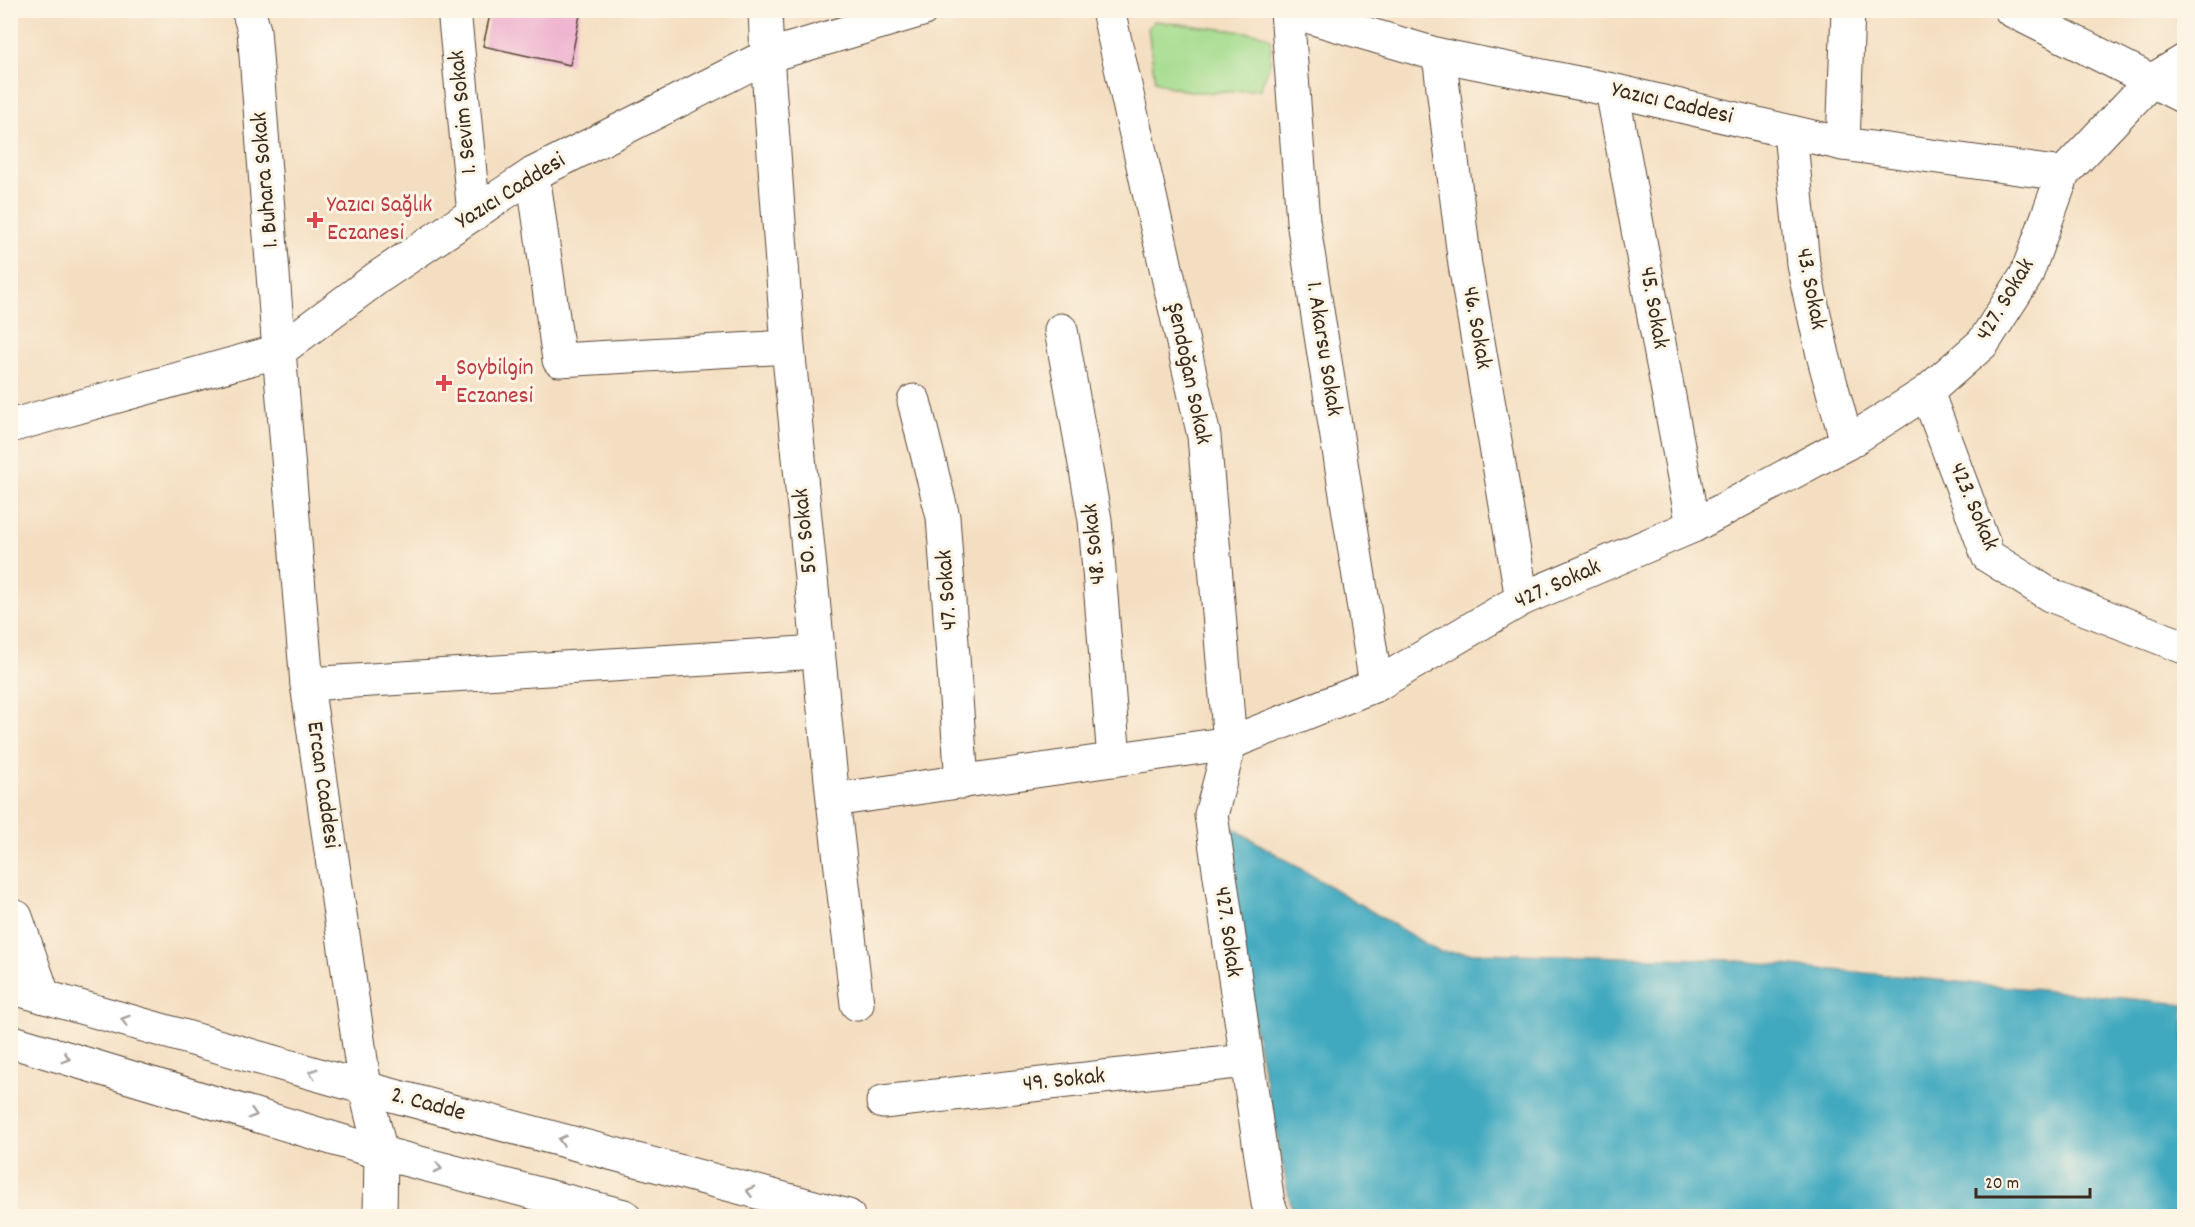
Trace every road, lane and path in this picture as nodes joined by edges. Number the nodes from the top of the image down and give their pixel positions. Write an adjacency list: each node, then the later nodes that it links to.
1 (248, 10): 22 (street, 1. Buhara Sokak)
2 (454, 10): 19 (street, 1. Sevim Sokak)
3 (765, 10): 10 (street, 50. Sokak)
4 (922, 10): 10 (street, Yazıcı Caddesi)
5 (1108, 10): 33 (street, Şendoğan Sokak)
6 (1848, 10): 16 (street)
7 (2011, 10): 12 (street)
8 (1287, 11): 9 (street, Yazıcı Caddesi); 32 (street, 1. Akarsu Sokak)
9 (1439, 55): 13 (street, Yazıcı Caddesi); 28 (street, 46. Sokak)
10 (767, 56): 17 (street, Yazıcı Caddesi); 21 (street, 50. Sokak)
11 (2184, 61): 12 (street, 427. Sokak)
12 (2151, 81): 14 (street); 18 (street, 427. Sokak)
13 (1612, 90): 15 (street, Yazıcı Caddesi); 27 (street, 45. Sokak)
14 (2184, 97)
15 (1790, 132): 16 (street, Yazıcı Caddesi); 26 (street, 43. Sokak)
16 (1843, 144): 18 (street, Yazıcı Caddesi)
17 (533, 174): 19 (street, Yazıcı Caddesi); 21 (street)
18 (2063, 174): 23 (street, 427. Sokak)
19 (474, 214): 22 (street, Yazıcı Caddesi)
20 (1061, 330): 34 (street, 48. Sokak)
21 (788, 347): 30 (street, 50. Sokak)
22 (279, 351): 25 (street, Yazıcı Caddesi); 31 (street, Ercan Caddesi)
23 (1928, 392): 26 (street, 427. Sokak); 29 (street, 423. Sokak)
24 (914, 401): 35 (street, 47. Sokak)
25 (10, 426)
26 (1847, 443): 27 (street, 427. Sokak)
27 (1693, 526): 28 (street, 427. Sokak)
28 (1522, 599): 32 (street, 427. Sokak)
29 (2184, 647)
30 (818, 652): 31 (street); 36 (street, 50. Sokak)
31 (307, 684): 43 (street, Ercan Caddesi)
32 (1376, 685): 33 (street, 427. Sokak)
33 (1230, 743): 34 (street); 42 (street, 427. Sokak)
34 (1114, 760): 35 (street)
35 (962, 782): 36 (street)
36 (833, 800): 40 (street, 50. Sokak)
37 (10, 915): 39 (street)
38 (10, 987): 39 (street, 2. Cadde)
39 (44, 997): 43 (street, 2. Cadde, one-way to 39)
40 (857, 1004)
41 (10, 1041): 45 (street, one-way to 45)
42 (1245, 1061): 44 (street, 49. Sokak); 49 (street, 427. Sokak)
43 (365, 1088): 45 (street, Ercan Caddesi); 48 (street, 2. Cadde, one-way to 43)
44 (883, 1102)
45 (381, 1153): 46 (street, Ercan Caddesi); 47 (street, one-way to 47)
46 (380, 1216)
47 (624, 1216)
48 (848, 1216)
49 (1273, 1216)

